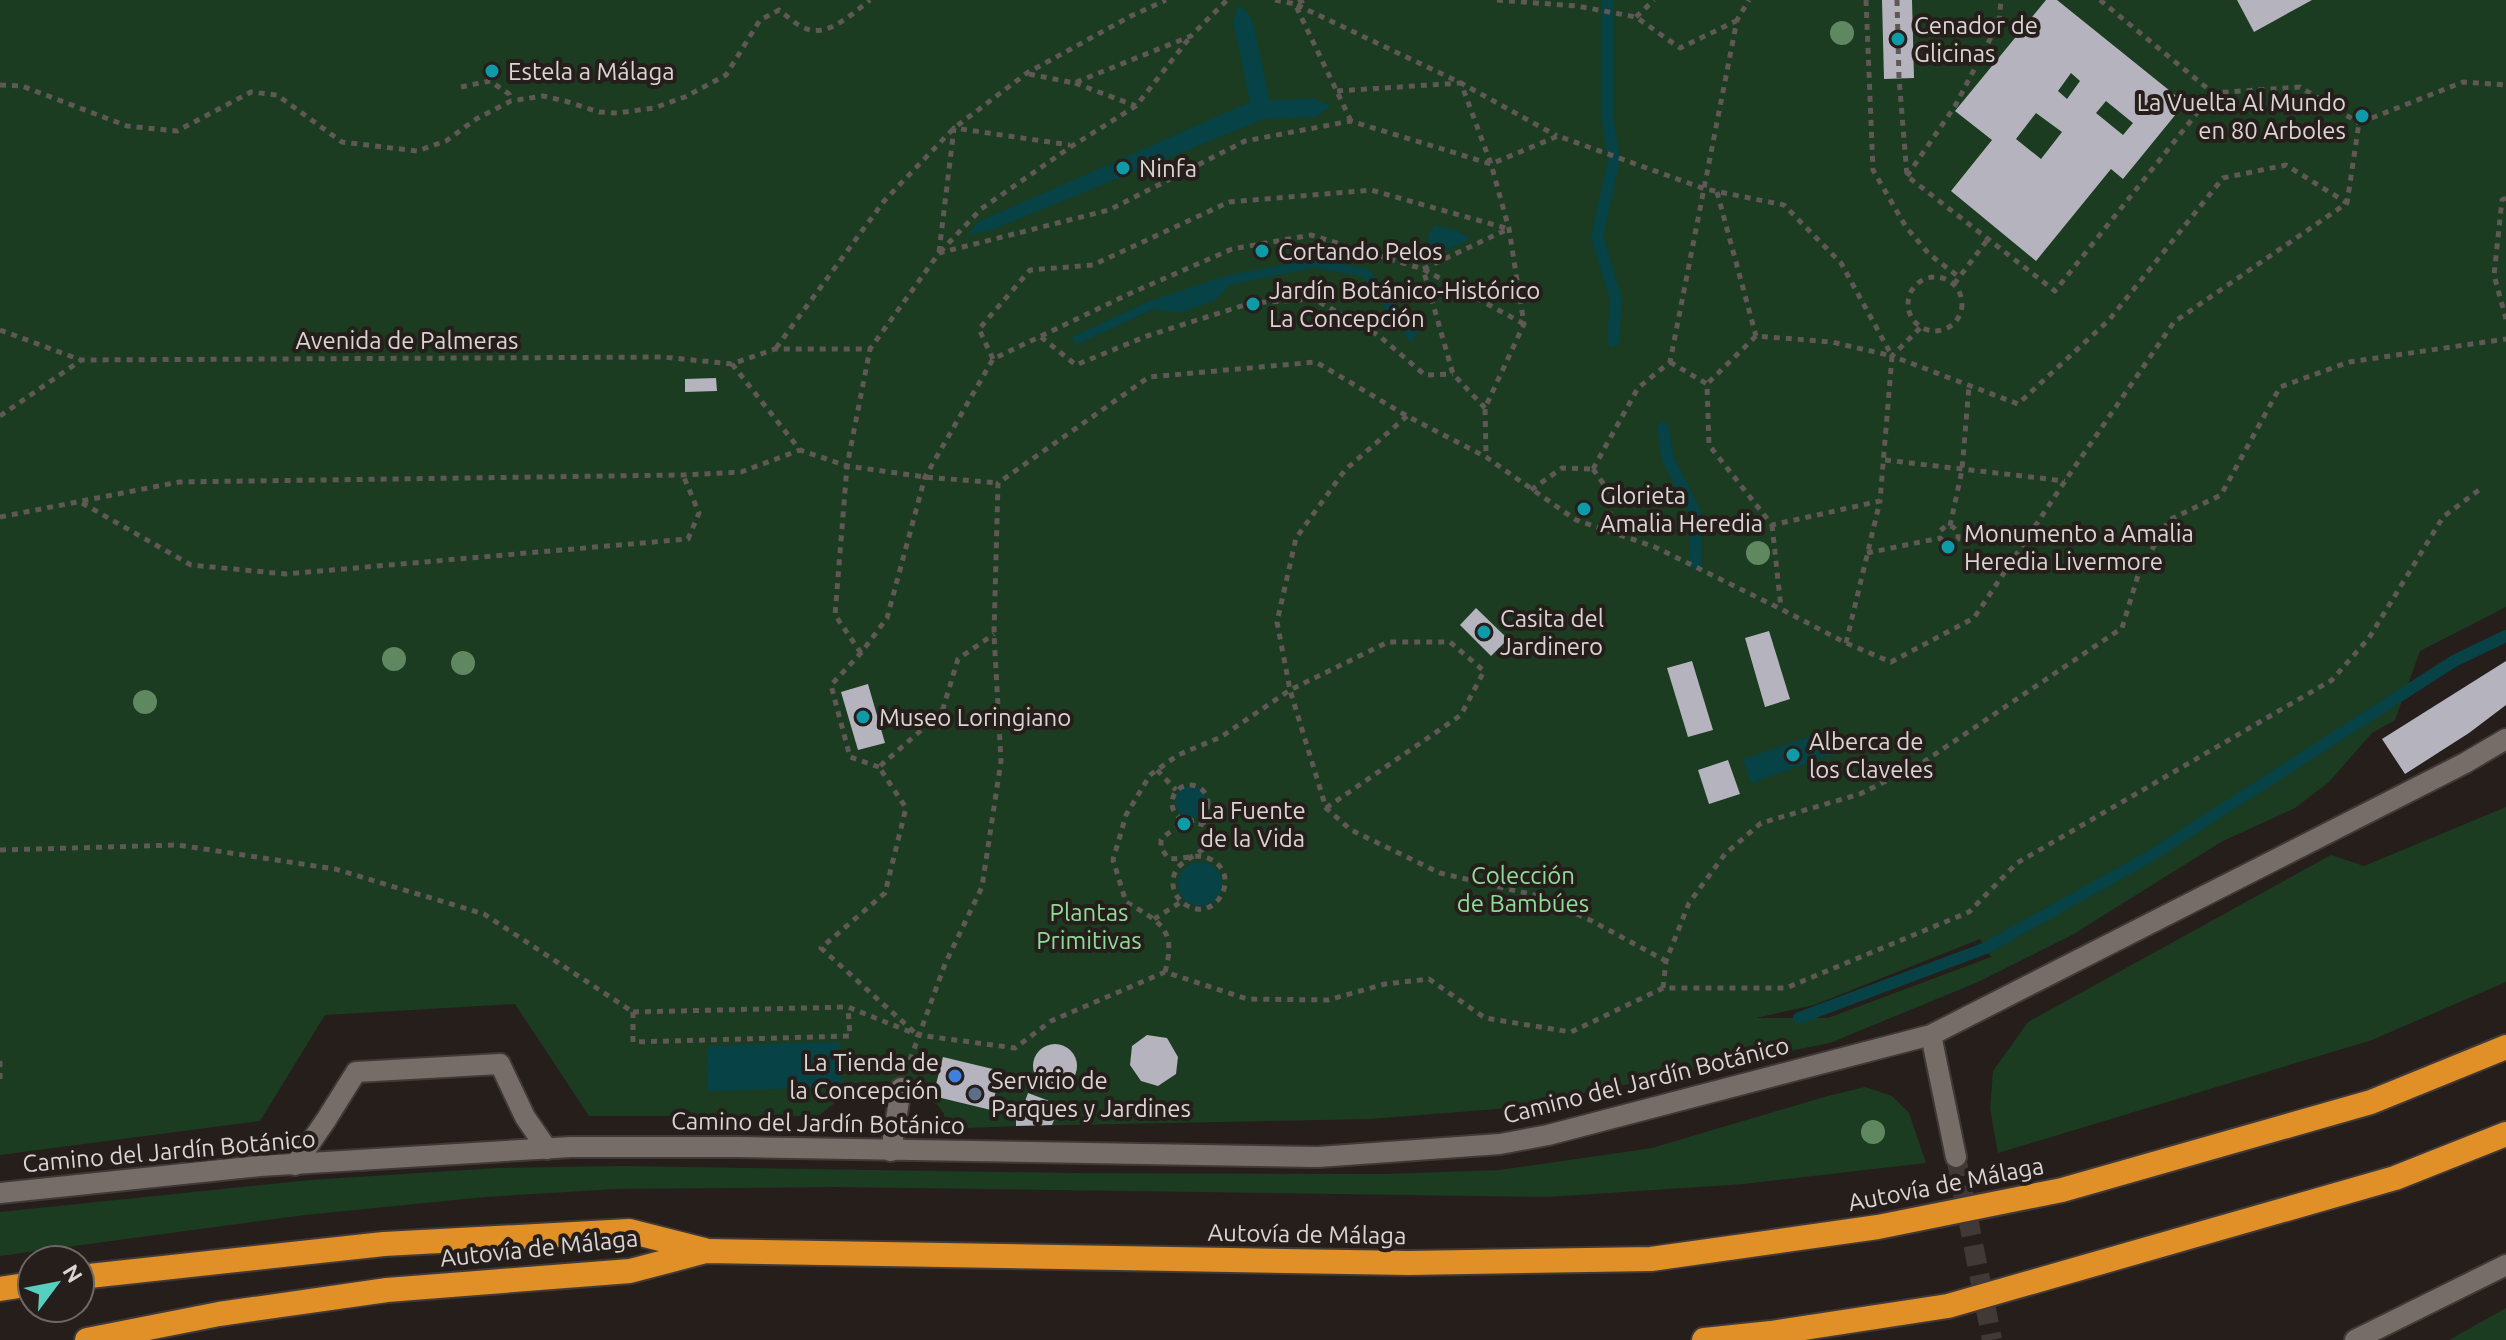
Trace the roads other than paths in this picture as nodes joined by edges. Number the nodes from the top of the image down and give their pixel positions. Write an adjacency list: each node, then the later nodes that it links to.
1 (2506, 739): 2 (street, Camino del Jardín Botánico)
2 (1931, 1035): 7 (street, Camino del Jardín Botánico); 8 (street)
3 (2506, 1047): 11 (highway, Autovía de Málaga)
4 (901, 1088): 7 (street)
5 (2506, 1134): 15 (highway)
6 (547, 1149): 7 (street, Camino del Jardín Botánico); 9 (street, Camino del Jardín Botánico); 9 (street)
7 (891, 1151)
8 (1956, 1157)
9 (295, 1165): 10 (street, Camino del Jardín Botánico)
10 (0, 1193)
11 (706, 1251): 13 (highway); 14 (highway, Autovía de Málaga)
12 (2506, 1265): 16 (street)
13 (96, 1275)
14 (87, 1340)
15 (1704, 1340)
16 (2355, 1340)

